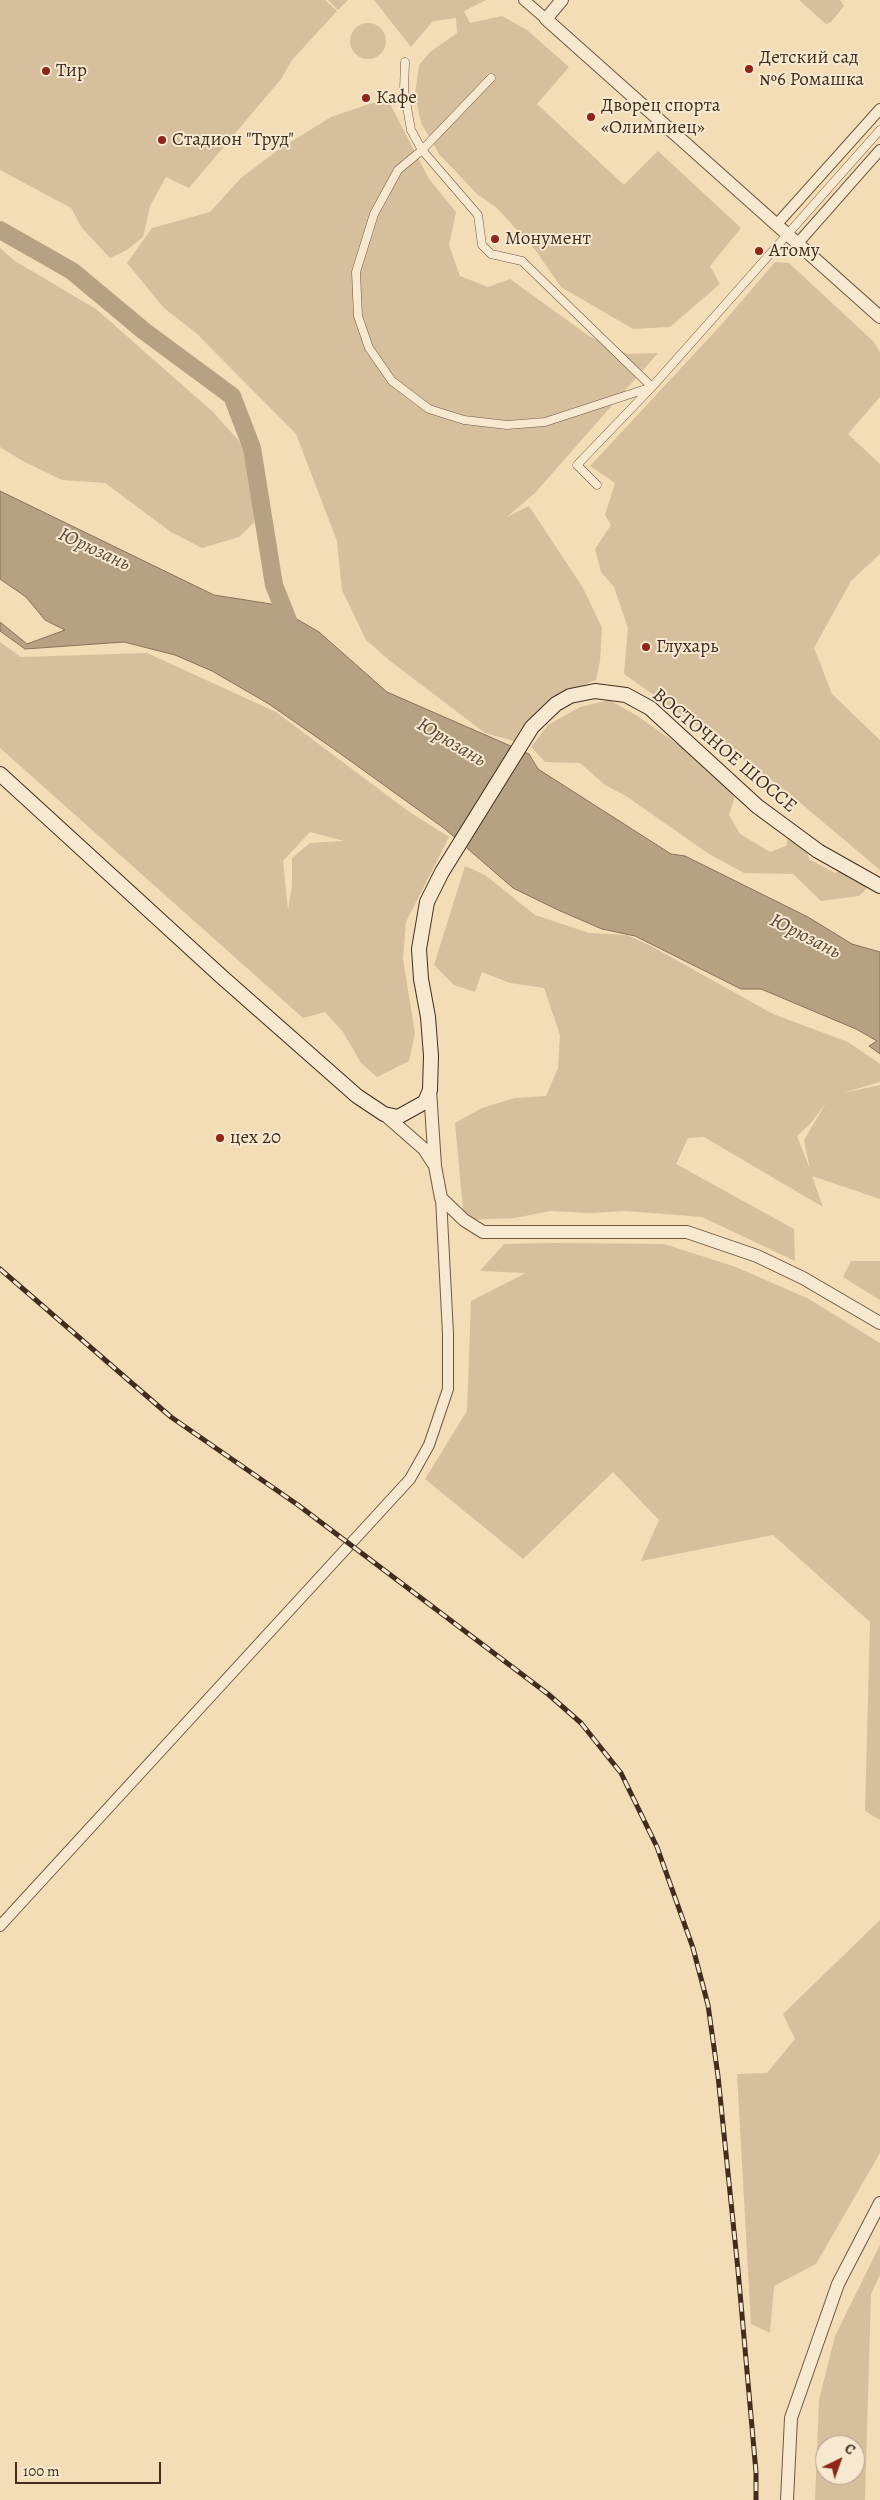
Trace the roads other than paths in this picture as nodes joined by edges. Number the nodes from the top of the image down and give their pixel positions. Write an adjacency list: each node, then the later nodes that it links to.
1 (524, 0): 3 (street)
2 (562, 0): 3 (street)
3 (546, 19): 10 (street)
4 (405, 62): 8 (street)
5 (491, 78): 8 (street)
6 (880, 109): 10 (street)
7 (880, 130): 11 (street)
8 (422, 150): 14 (street); 14 (street)
9 (880, 150): 12 (street)
10 (778, 224): 11 (street)
11 (788, 234): 12 (street); 14 (street)
12 (798, 243): 13 (street)
13 (880, 317)
14 (652, 387): 15 (street)
15 (597, 484)
16 (0, 774): 19 (main road)
17 (880, 886): 18 (main road, ВОСТОЧНОЕ ШОССЕ)
18 (430, 1090): 19 (main road); 20 (street, ВОСТОЧНОЕ ШОССЕ)
19 (384, 1114): 20 (street)
20 (435, 1166): 21 (street, ВОСТОЧНОЕ ШОССЕ)
21 (441, 1198): 22 (street); 23 (street)
22 (880, 1323)
23 (0, 1926)
24 (880, 2203): 25 (street)
25 (787, 2500)

